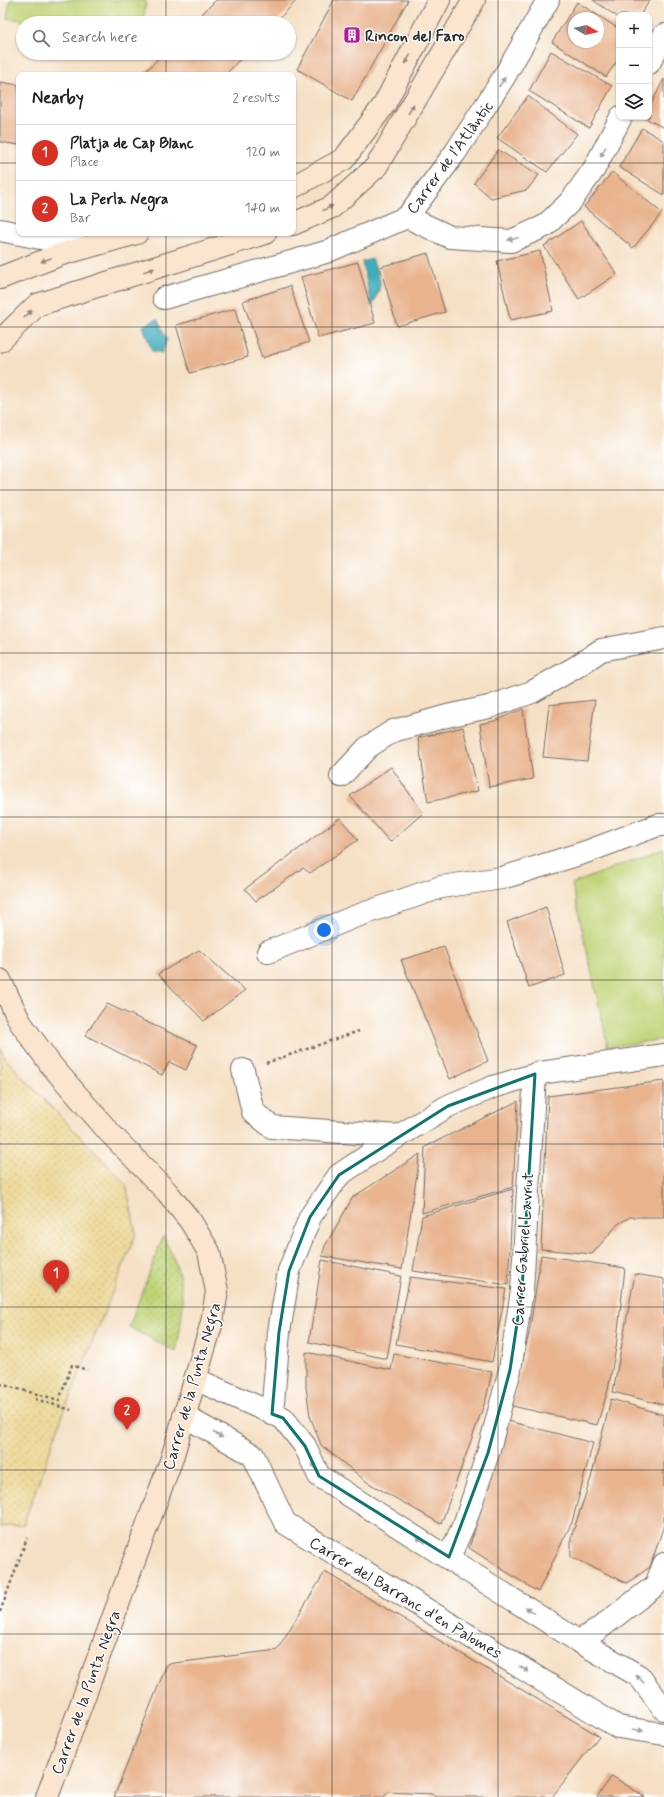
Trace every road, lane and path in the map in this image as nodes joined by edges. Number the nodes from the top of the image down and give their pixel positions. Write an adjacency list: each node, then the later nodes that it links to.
1 (439, 0): 7 (street, one-way to 7)
2 (474, 0): 9 (street, one-way to 2)
3 (548, 0): 8 (street, Carrer de l'Atlàntic, one-way to 3)
4 (664, 34): 5 (street)
5 (652, 57)
6 (619, 120): 8 (street, one-way to 8)
7 (296, 185)
8 (407, 217): 17 (street, Carrer de l'Atlàntic)
9 (296, 223)
10 (0, 230): 11 (street)
11 (16, 233)
12 (29, 236): 15 (street)
13 (127, 236): 15 (street)
14 (256, 236): 18 (street, one-way to 14)
15 (86, 248): 16 (street, one-way to 16)
16 (0, 278)
17 (164, 298)
18 (0, 341)
19 (664, 638): 20 (street)
20 (341, 776)
21 (664, 825): 22 (street)
22 (268, 952)
23 (0, 980): 30 (street, Carrer de la Punta Negra)
24 (359, 1031): 26 (path)
25 (664, 1055): 27 (street)
26 (243, 1070): 28 (street)
27 (535, 1074): 28 (street); 37 (street, Carrer Gabriel Lavrut)
28 (399, 1136): 34 (street)
29 (87, 1370): 31 (path)
30 (195, 1379): 34 (street); 35 (street, Carrer de la Punta Negra)
31 (0, 1384)
32 (35, 1399): 33 (path)
33 (71, 1410)
34 (272, 1414): 37 (street, one-way to 34)
35 (184, 1416): 42 (street, Carrer del Barranc d'en Palomes, one-way to 42); 43 (street, Carrer de la Punta Negra)
36 (27, 1538): 39 (path)
37 (449, 1557): 40 (street, one-way to 37)
38 (664, 1564): 40 (street)
39 (0, 1612)
40 (578, 1641): 41 (street, one-way to 40)
41 (664, 1709)
42 (664, 1734)
43 (46, 1797)

